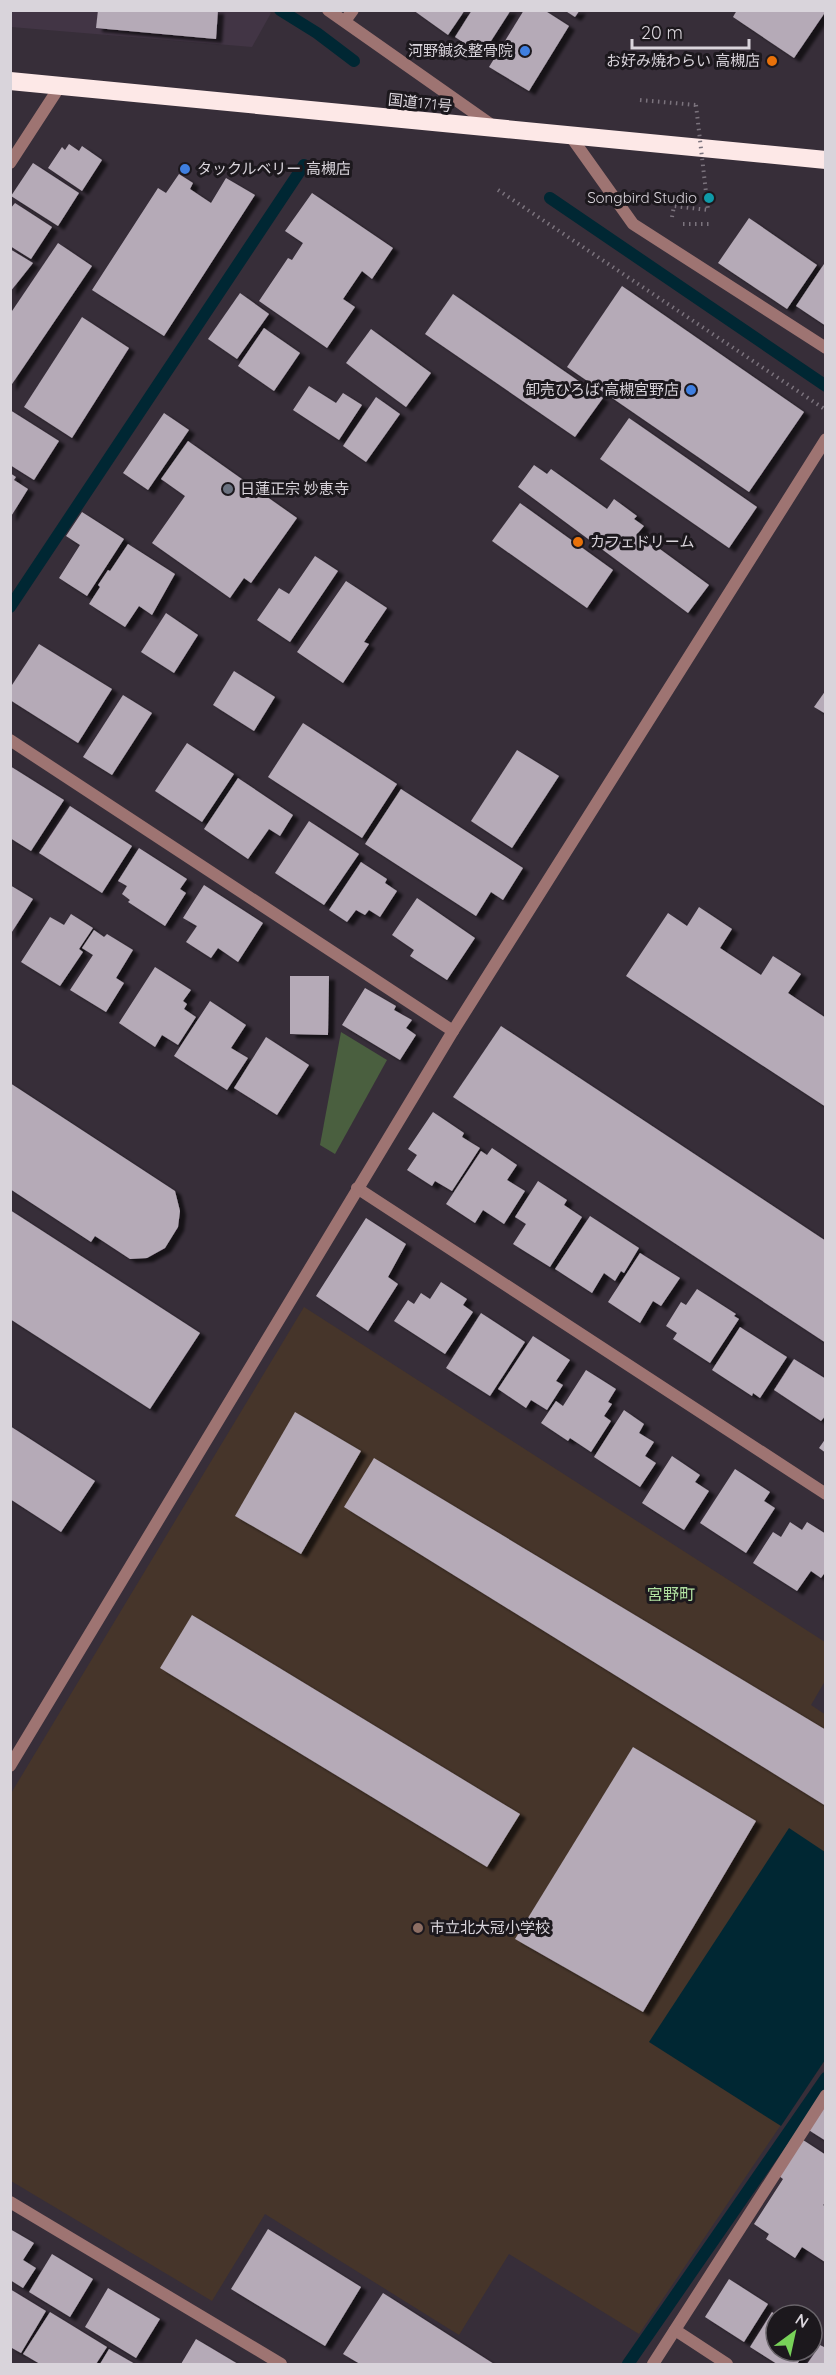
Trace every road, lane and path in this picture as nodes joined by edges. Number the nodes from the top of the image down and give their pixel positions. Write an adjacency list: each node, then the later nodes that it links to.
1 (328, 10): 2 (street)
2 (349, 16): 6 (street)
3 (10, 81): 4 (highway, 国道171号)
4 (60, 86): 6 (highway, 国道171号); 9 (street)
5 (640, 100): 11 (path, bridge)
6 (496, 129): 7 (highway, 国道171号)
7 (569, 134): 8 (highway, 国道171号); 14 (street)
8 (825, 160)
9 (10, 163)
10 (498, 190): 15 (path)
11 (670, 224)
12 (681, 224): 13 (path)
13 (712, 224)
14 (825, 348)
15 (825, 410)
16 (825, 439): 18 (street)
17 (10, 740): 18 (street)
18 (453, 1031): 19 (street)
19 (357, 1188): 20 (street); 21 (street)
20 (825, 1494)
21 (10, 1766)
22 (825, 2095): 24 (street)
23 (10, 2202): 25 (street)
24 (675, 2330): 26 (street); 27 (street)
25 (281, 2364)
26 (653, 2364)
27 (727, 2364)

